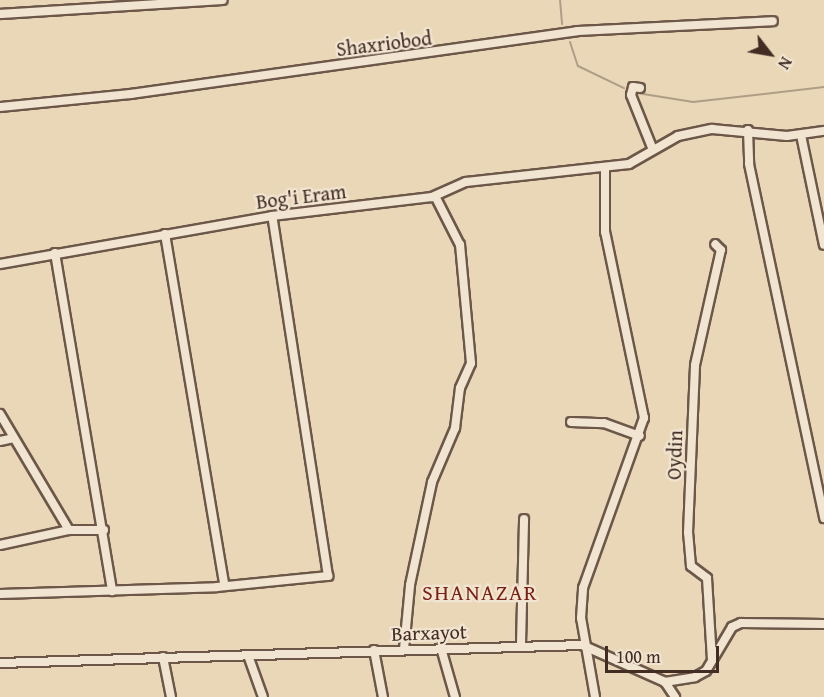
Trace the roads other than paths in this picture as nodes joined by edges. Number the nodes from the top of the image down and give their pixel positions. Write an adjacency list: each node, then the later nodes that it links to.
1 (223, 0): 2 (street)
2 (0, 14)
3 (773, 21): 5 (street, Shaxriobod)
4 (640, 88): 9 (street)
5 (0, 107)
6 (748, 130): 8 (street, Bog'i Eram); 9 (street, Bog'i Eram); 23 (street)
7 (824, 131): 8 (street, Bog'i Eram)
8 (801, 135): 15 (street)
9 (653, 150): 10 (street, Bog'i Eram)
10 (605, 168): 11 (street, Bog'i Eram); 20 (street)
11 (435, 196): 12 (street, Bog'i Eram); 34 (street)
12 (272, 216): 13 (street, Bog'i Eram); 28 (street)
13 (165, 234): 16 (street, Bog'i Eram); 28 (street)
14 (715, 244): 40 (street, Oydin)
15 (824, 245)
16 (55, 253): 17 (street, Bog'i Eram); 26 (street)
17 (0, 264)
18 (0, 414): 21 (street)
19 (570, 422): 20 (street)
20 (640, 436): 35 (street)
21 (14, 438): 22 (street); 25 (street)
22 (0, 441)
23 (824, 518)
24 (524, 519): 32 (street)
25 (69, 530): 26 (street); 27 (street)
26 (104, 530): 29 (street)
27 (0, 545)
28 (224, 583): 29 (street)
29 (112, 591): 30 (street)
30 (0, 594)
31 (824, 624): 40 (street)
32 (521, 644): 33 (street, Barxayot); 35 (street, Barxayot)
33 (441, 648): 34 (street, Barxayot); 45 (street)
34 (404, 649): 36 (street, Barxayot)
35 (589, 649): 41 (street, Barxayot); 46 (street)
36 (374, 650): 38 (street, Barxayot); 44 (street)
37 (163, 657): 38 (street, Barxayot); 39 (street, Barxayot); 42 (street)
38 (249, 658): 43 (street)
39 (0, 663)
40 (712, 663): 41 (street)
41 (665, 682): 47 (street)
42 (171, 697)
43 (263, 697)
44 (383, 697)
45 (455, 697)
46 (595, 697)
47 (675, 697)

